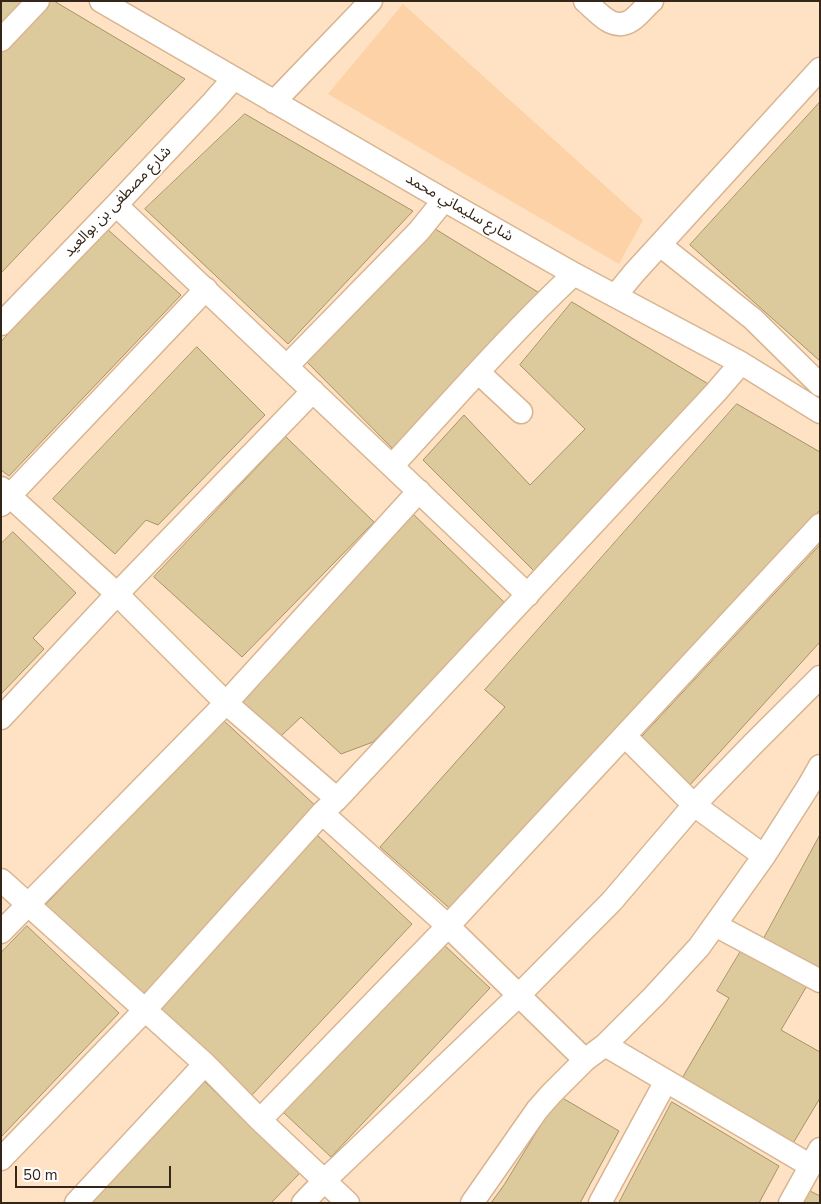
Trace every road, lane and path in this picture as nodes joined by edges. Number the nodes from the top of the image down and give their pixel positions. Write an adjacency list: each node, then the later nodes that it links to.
1 (38, 1): 6 (street)
2 (101, 1): 8 (street, شارع سليماني محمد)
3 (371, 1): 9 (street)
4 (585, 1): 5 (street)
5 (652, 1)
6 (1, 40)
7 (820, 69): 12 (street)
8 (234, 78): 9 (street, شارع سليماني محمد); 11 (street, شارع مصطفى بن بوالعيد)
9 (274, 102): 10 (street, شارع سليماني محمد)
10 (444, 200): 13 (street, شارع سليماني محمد); 18 (street)
11 (116, 205): 14 (street); 16 (street, شارع مصطفى بن بوالعيد)
12 (660, 245): 15 (street); 20 (street)
13 (574, 274): 15 (street, شارع سليماني محمد); 19 (street)
14 (206, 289): 18 (street); 26 (street)
15 (616, 295): 17 (street, شارع سليماني محمد)
16 (1, 324)
17 (741, 364): 23 (street, شارع سليماني محمد); 29 (street)
18 (287, 366): 21 (street)
19 (478, 372): 22 (street); 24 (street)
20 (820, 385)
21 (313, 391): 24 (street); 28 (street)
22 (521, 412)
23 (820, 412)
24 (392, 466): 25 (street)
25 (419, 491): 29 (street); 31 (street)
26 (4, 496): 28 (street)
27 (820, 525): 33 (street)
28 (117, 594): 31 (street); 32 (street)
29 (528, 595): 37 (street)
30 (820, 677): 36 (street)
31 (226, 703): 37 (street); 40 (street)
32 (1, 718)
33 (625, 736): 36 (street); 42 (street)
34 (820, 766): 35 (street)
35 (814, 790): 38 (street)
36 (694, 805): 38 (street); 45 (street)
37 (329, 806): 42 (street); 46 (street)
38 (764, 856): 41 (street)
39 (1, 880): 40 (street)
40 (28, 905): 43 (street); 46 (street)
41 (715, 925): 44 (street); 47 (street)
42 (448, 926): 45 (street); 51 (street)
43 (1, 932)
44 (820, 981)
45 (519, 995): 48 (street); 54 (street)
46 (145, 1010): 49 (street); 53 (street)
47 (605, 1045): 48 (street); 50 (street)
48 (585, 1060): 58 (street)
49 (205, 1064): 51 (street); 55 (street)
50 (666, 1081): 52 (street); 59 (street)
51 (260, 1120): 54 (street)
52 (815, 1158): 60 (street)
53 (1, 1159)
54 (325, 1180): 56 (street); 57 (street)
55 (76, 1203)
56 (303, 1203)
57 (348, 1203)
58 (472, 1203)
59 (600, 1203)
60 (790, 1203)

